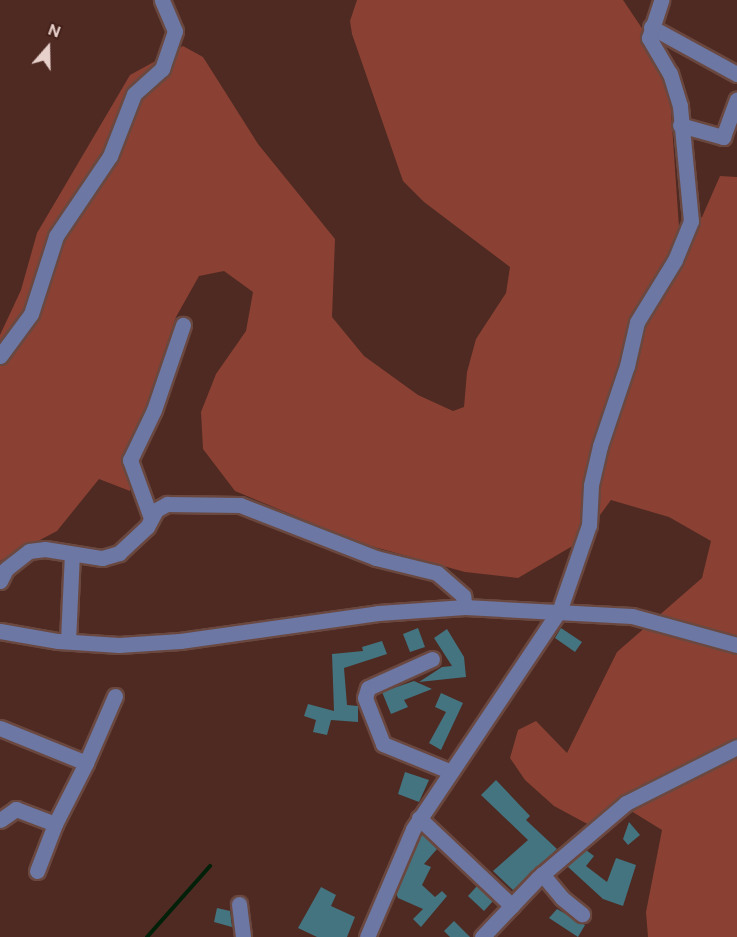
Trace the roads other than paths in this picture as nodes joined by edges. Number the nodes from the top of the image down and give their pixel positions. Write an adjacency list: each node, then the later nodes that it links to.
1 (162, 0): 8 (street)
2 (661, 0): 3 (street)
3 (651, 27): 4 (street); 6 (street)
4 (737, 74)
5 (737, 99): 6 (street)
6 (680, 125): 13 (street)
7 (183, 325): 9 (street)
8 (0, 357)
9 (152, 518): 10 (street); 12 (street)
10 (72, 554): 11 (street); 15 (street)
11 (0, 581)
12 (465, 607): 13 (street); 15 (street)
13 (560, 609): 16 (street); 22 (street)
14 (0, 631): 15 (street)
15 (68, 641)
16 (737, 645)
17 (432, 659): 22 (street)
18 (115, 696): 21 (street)
19 (0, 728): 21 (street)
20 (737, 747): 27 (street)
21 (86, 763): 25 (street)
22 (449, 771): 23 (street)
23 (419, 818): 29 (street); 32 (street)
24 (0, 820): 25 (street)
25 (55, 824): 26 (street)
26 (37, 871)
27 (542, 874): 29 (street); 30 (street)
28 (239, 904): 31 (street)
29 (512, 906): 33 (street)
30 (582, 914)
31 (243, 937)
32 (367, 937)
33 (482, 937)

